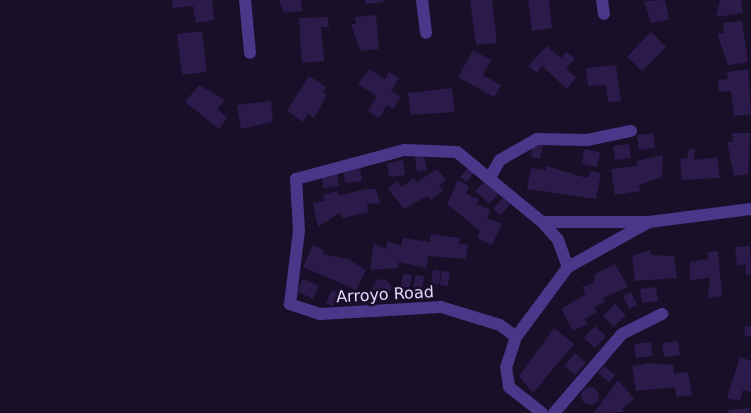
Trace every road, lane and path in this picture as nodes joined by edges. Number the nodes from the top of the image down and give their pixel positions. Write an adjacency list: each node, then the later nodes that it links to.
1 (245, 0): 6 (street)
2 (422, 0): 5 (street)
3 (602, 0): 4 (street)
4 (604, 14)
5 (426, 33)
6 (250, 53)
7 (631, 131): 8 (street)
8 (491, 176): 10 (street); 14 (street, Arroyo Road)
9 (751, 209): 11 (street)
10 (542, 222): 11 (street); 12 (street)
11 (649, 222): 12 (street)
12 (568, 267): 14 (street)
13 (662, 314): 16 (street)
14 (516, 338): 15 (street)
15 (542, 413)
16 (554, 413)

